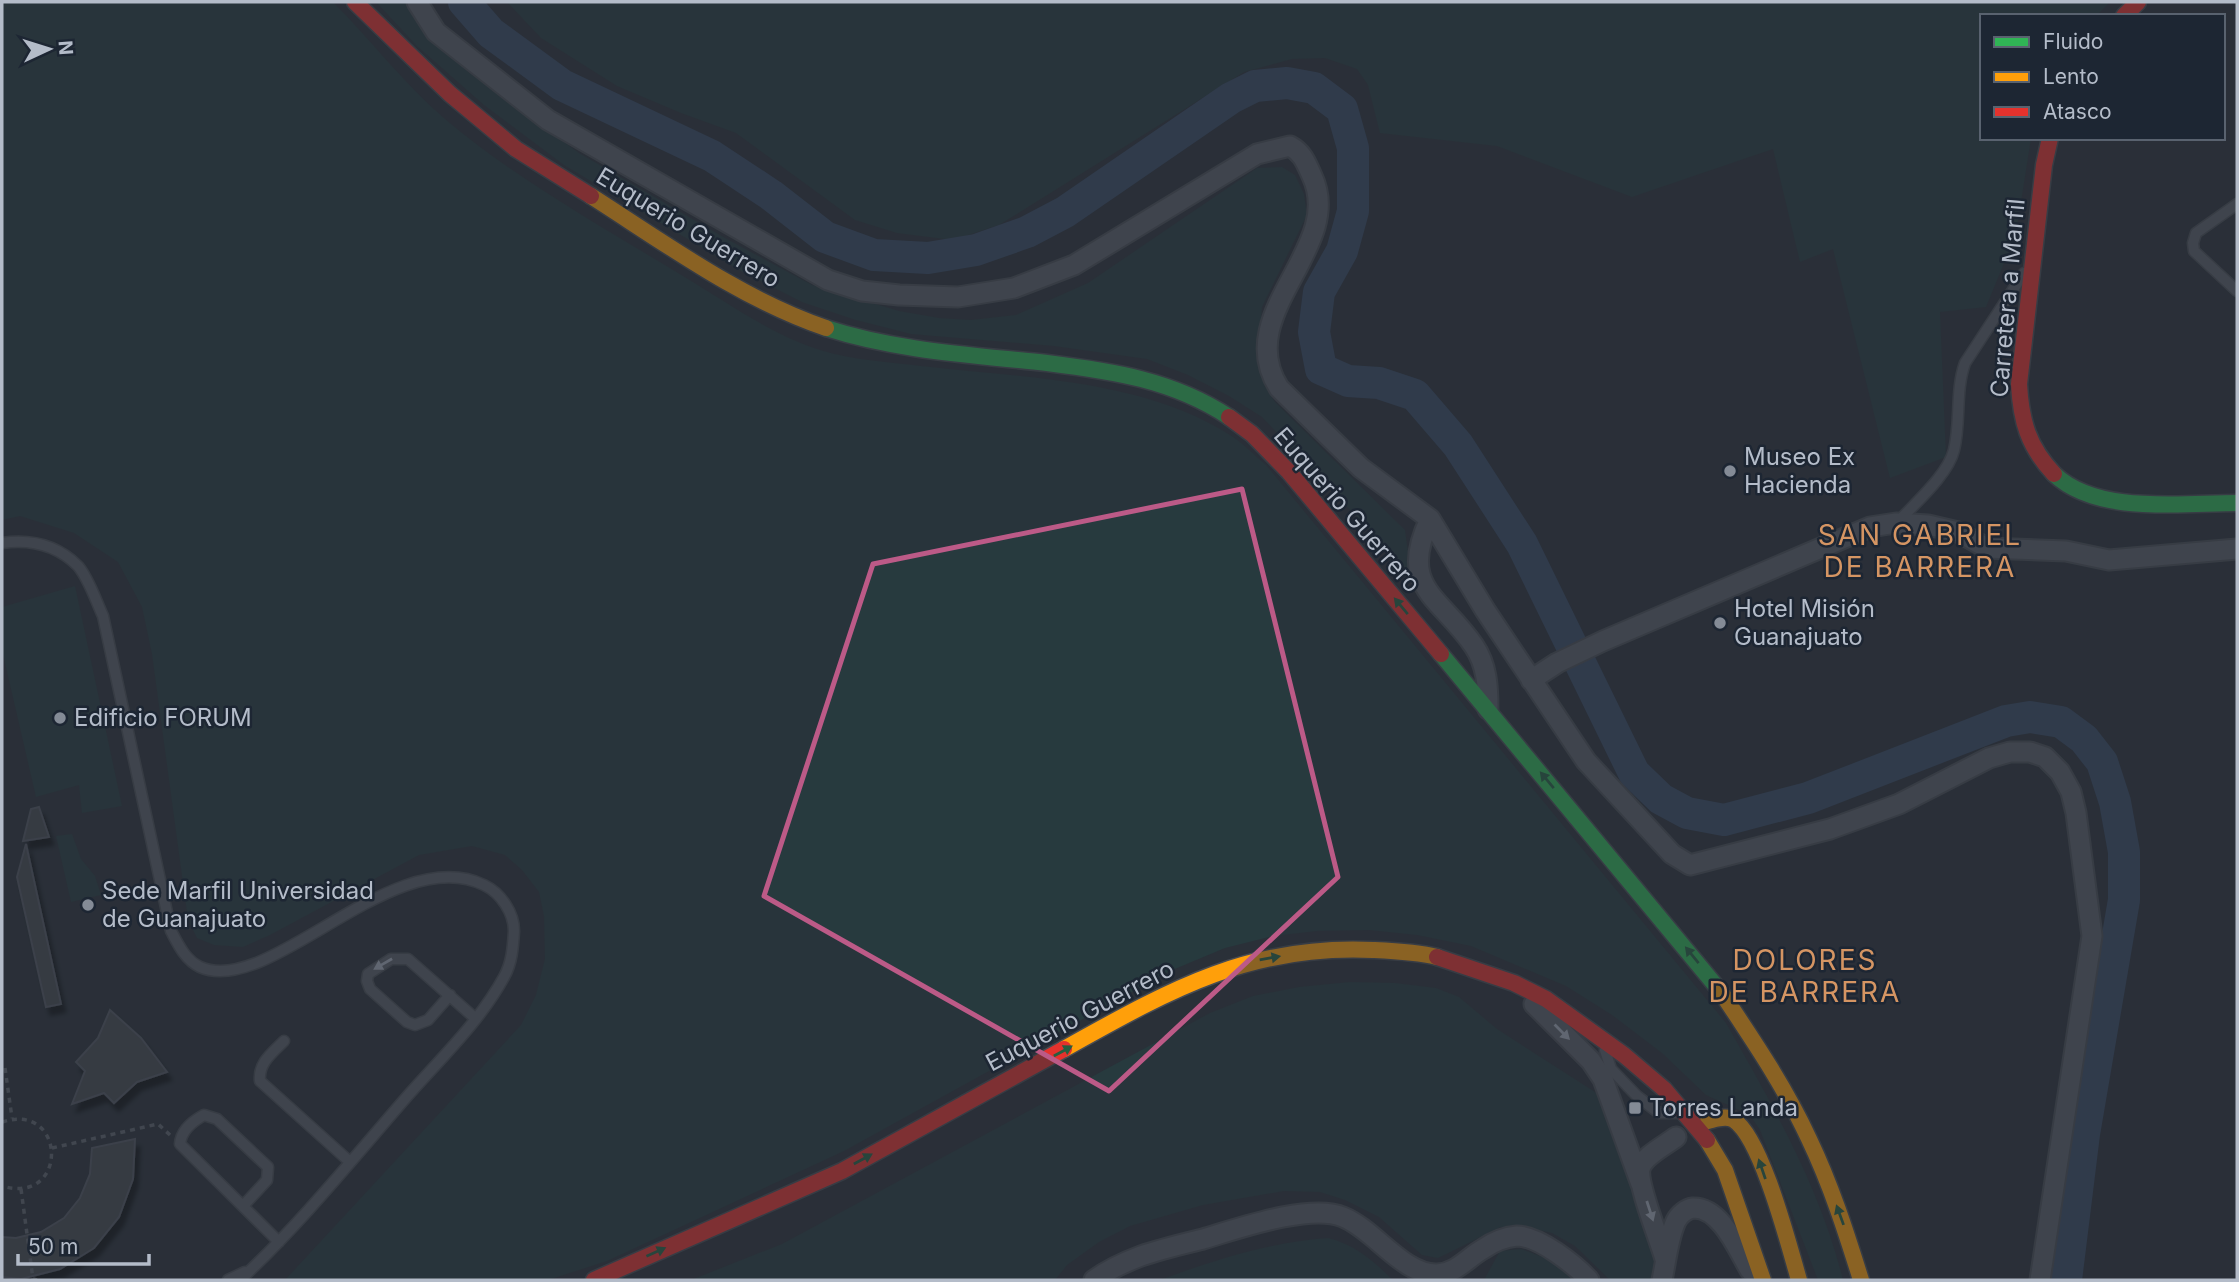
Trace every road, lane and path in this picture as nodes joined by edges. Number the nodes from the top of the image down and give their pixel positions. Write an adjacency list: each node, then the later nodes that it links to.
1 (355, 2): 13 (main road, Euquerio Guerrero, one-way to 1)
2 (417, 2): 8 (street)
3 (2050, 140): 5 (main road, Carretera a Marfil)
4 (2237, 204): 6 (lane)
5 (2033, 258): 7 (main road, Carretera a Marfil); 9 (lane)
6 (2237, 291)
7 (2237, 503)
8 (1430, 519): 12 (street); 13 (street)
9 (1896, 523): 11 (street); 12 (street)
10 (2, 543): 16 (lane)
11 (2237, 549)
12 (1531, 680): 45 (street)
13 (1488, 709): 44 (main road, Euquerio Guerrero, one-way to 13)
14 (1514, 984): 17 (main road, Euquerio Guerrero); 28 (street, one-way to 28); 38 (main road, Euquerio Guerrero, one-way to 14)
15 (450, 995): 15 (lane, one-way to 15); 16 (lane)
16 (476, 1019): 27 (lane)
17 (1600, 1037): 20 (main road, Euquerio Guerrero); 20 (lane)
18 (284, 1041): 27 (lane)
19 (5, 1068): 21 (path)
20 (1684, 1112): 42 (main road, Euquerio Guerrero)
21 (12, 1119): 23 (path); 26 (path)
22 (1708, 1121): 43 (main road, one-way to 22)
23 (2, 1122)
24 (1676, 1137): 28 (street)
25 (180, 1144): 26 (path); 31 (lane); 31 (lane)
26 (52, 1148): 30 (path)
27 (350, 1162): 32 (lane)
28 (1641, 1184): 34 (street, one-way to 34)
29 (2, 1186): 30 (path)
30 (21, 1189): 35 (path)
31 (244, 1205): 32 (lane)
32 (279, 1241): 33 (lane)
33 (252, 1269): 36 (lane); 37 (lane)
34 (1664, 1271): 41 (street)
35 (37, 1280)
36 (228, 1280)
37 (240, 1280)
38 (594, 1280)
39 (1094, 1280): 40 (street)
40 (1589, 1280)
41 (1756, 1280)
42 (1762, 1280)
43 (1799, 1280)
44 (1861, 1280)
45 (2040, 1280)

